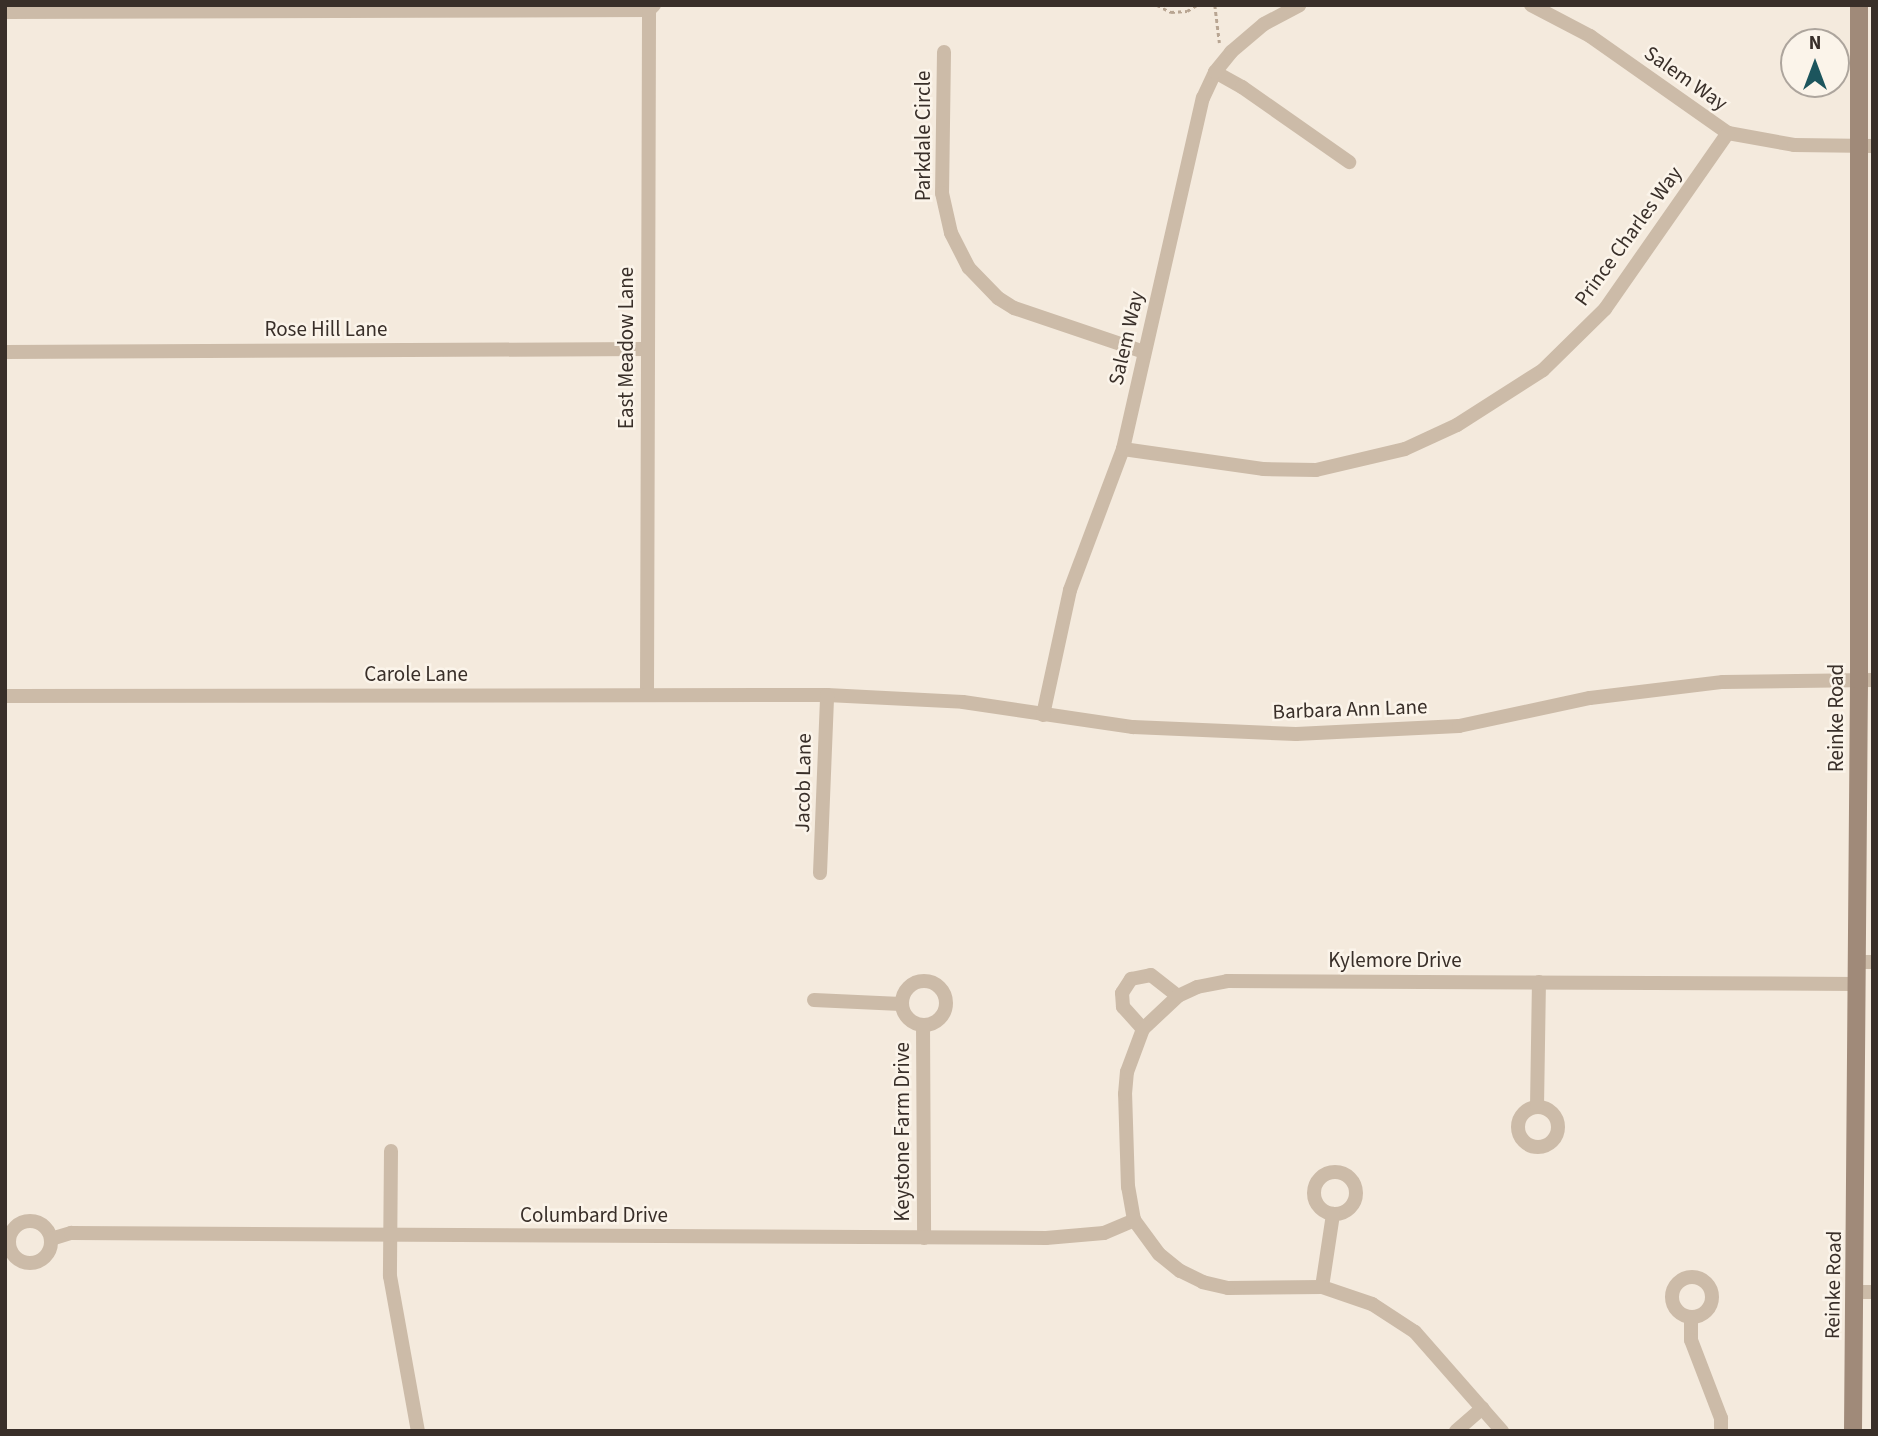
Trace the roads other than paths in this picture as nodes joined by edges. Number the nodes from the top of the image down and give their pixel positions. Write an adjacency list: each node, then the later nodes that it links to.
1 (1298, 5): 7 (street, Salem Way)
2 (1531, 5): 8 (street, Salem Way)
3 (1859, 5): 9 (street, Reinke Road)
4 (651, 8): 5 (street); 11 (street, East Meadow Lane)
5 (5, 12)
6 (944, 52): 13 (street, Parkdale Circle)
7 (1215, 72): 10 (street); 13 (street, Salem Way)
8 (1728, 133): 9 (street, Salem Way); 14 (street, Prince Charles Way)
9 (1866, 147): 15 (street, Reinke Road)
10 (1349, 162)
11 (646, 349): 12 (street, Rose Hill Lane); 16 (street, East Meadow Lane)
12 (5, 352)
13 (1144, 352): 14 (street, Salem Way)
14 (1123, 449): 19 (street, Salem Way)
15 (1866, 680): 19 (street, Barbara Ann Lane); 21 (street, Reinke Road)
16 (647, 694): 17 (street, Carole Lane); 18 (street, Carole Lane)
17 (827, 695): 19 (street, Barbara Ann Lane); 20 (street, Jacob Lane)
18 (5, 696)
19 (1043, 715)
20 (820, 873)
21 (1865, 962): 23 (street, Reinke Road)
22 (1539, 982): 23 (street, Kylemore Drive); 24 (street, Kylemore Drive); 29 (street)
23 (1857, 984): 37 (street, Reinke Road)
24 (1178, 996): 28 (street, Kylemore Drive); 28 (street)
25 (814, 1000): 26 (street)
26 (901, 1004): 27 (street, Keystone Farm Drive); 27 (street, Keystone Farm Drive)
27 (923, 1025): 34 (street, Keystone Farm Drive)
28 (1143, 1029): 32 (street, Kylemore Drive)
29 (1538, 1107)
30 (391, 1151): 33 (street)
31 (1333, 1214): 36 (street)
32 (1134, 1220): 34 (street, Columbard Drive); 36 (street)
33 (389, 1234): 34 (street, Columbard Drive); 35 (street, Columbard Drive); 40 (street)
34 (923, 1238)
35 (51, 1239)
36 (1322, 1287): 39 (street)
37 (1864, 1292): 44 (street, Reinke Road)
38 (1691, 1318): 43 (street)
39 (1482, 1408): 41 (street); 42 (street)
40 (418, 1431)
41 (1456, 1431)
42 (1502, 1431)
43 (1721, 1431)
44 (1853, 1431)

